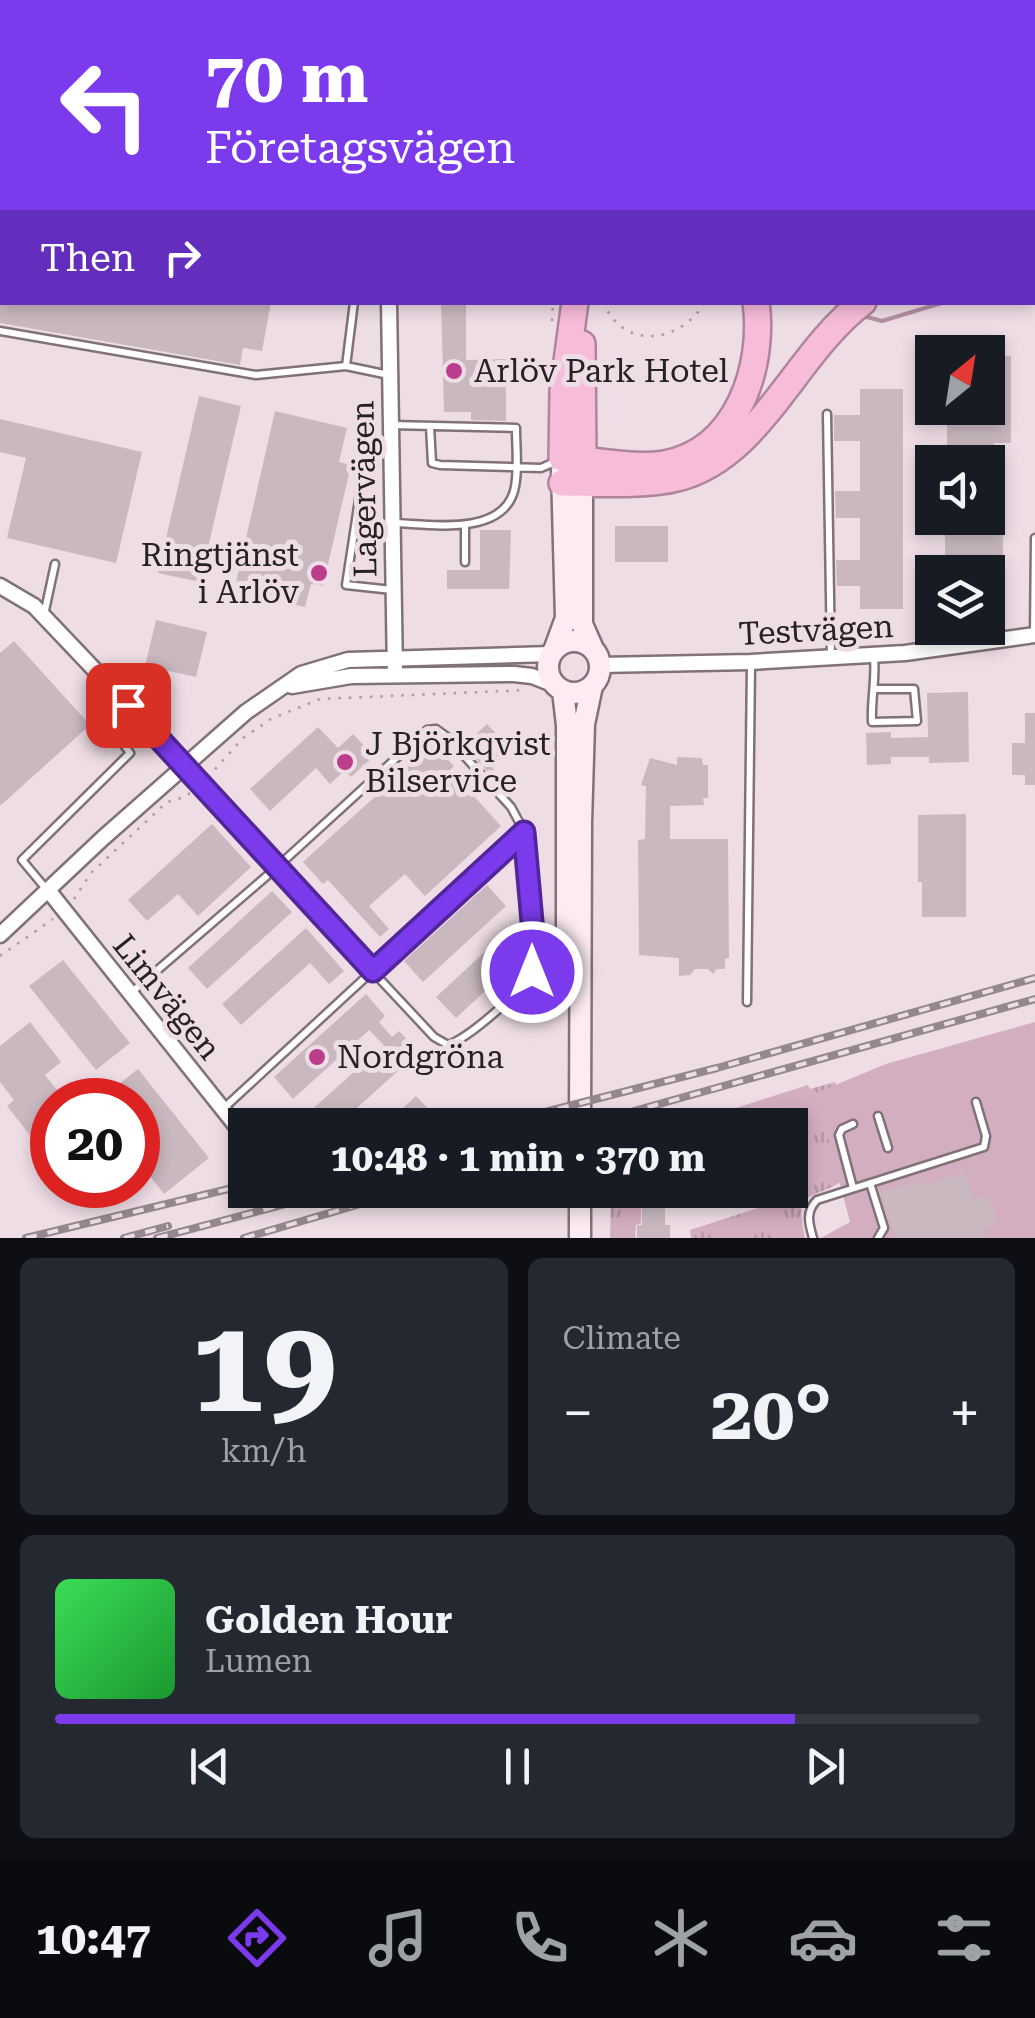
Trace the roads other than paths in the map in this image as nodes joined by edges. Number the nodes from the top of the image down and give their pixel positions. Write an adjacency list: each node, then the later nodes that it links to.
1 (354, 305): 8 (lane)
2 (390, 305): 9 (street, Lagervägen)
3 (575, 305): 14 (highway)
4 (587, 305): 14 (highway)
5 (756, 305): 14 (highway)
6 (859, 305): 14 (highway)
7 (0, 331): 8 (lane)
8 (346, 366): 9 (lane)
9 (390, 375): 11 (street, Lagervägen)
10 (827, 414): 29 (lane)
11 (390, 424): 12 (lane); 16 (street, Lagervägen)
12 (430, 426): 13 (lane); 13 (lane)
13 (515, 467): 14 (lane); 17 (lane)
14 (572, 471): 25 (main road); 28 (main road)
15 (361, 487): 22 (lane)
16 (391, 523): 17 (lane); 22 (street, Lagervägen)
17 (466, 525): 19 (lane)
18 (1035, 538): 24 (lane)
19 (465, 562)
20 (55, 564): 23 (lane)
21 (0, 586): 23 (street)
22 (393, 590): 27 (street, Lagervägen)
23 (44, 616): 36 (street)
24 (1035, 635): 26 (street, Testvägen)
25 (553, 651): 27 (street); 28 (main road); 33 (main road)
26 (874, 655): 29 (street, Testvägen); 34 (lane)
27 (393, 657): 31 (street, Lagervägen); 35 (street)
28 (596, 657): 30 (street, Testvägen); 32 (main road)
29 (830, 658): 30 (street, Testvägen)
30 (750, 662): 44 (lane)
31 (395, 674): 33 (street); 35 (street)
32 (592, 686): 33 (main road); 47 (main road)
33 (559, 688): 46 (main road)
34 (875, 688): 34 (lane)
35 (276, 691): 37 (street)
36 (128, 705): 37 (street); 40 (lane)
37 (185, 765): 39 (lane); 40 (street)
38 (524, 832): 39 (lane); 42 (lane); 42 (lane)
39 (276, 868): 42 (lane); 43 (lane)
40 (48, 890): 41 (street); 43 (street, Limvägen)
41 (0, 935)
42 (373, 971): 48 (lane)
43 (130, 994): 48 (street, Limvägen)
44 (747, 1002)
45 (976, 1102): 53 (lane)
46 (569, 1108)
47 (580, 1108)
48 (223, 1109): 49 (street, Limvägen)
49 (228, 1115)
50 (878, 1116): 52 (lane)
51 (854, 1124): 54 (lane)
52 (888, 1148)
53 (870, 1183): 54 (lane); 60 (lane)
54 (853, 1188): 59 (lane)
55 (570, 1208): 57 (main road)
56 (580, 1208): 58 (main road)
57 (570, 1238)
58 (580, 1238)
59 (813, 1238)
60 (878, 1238)

